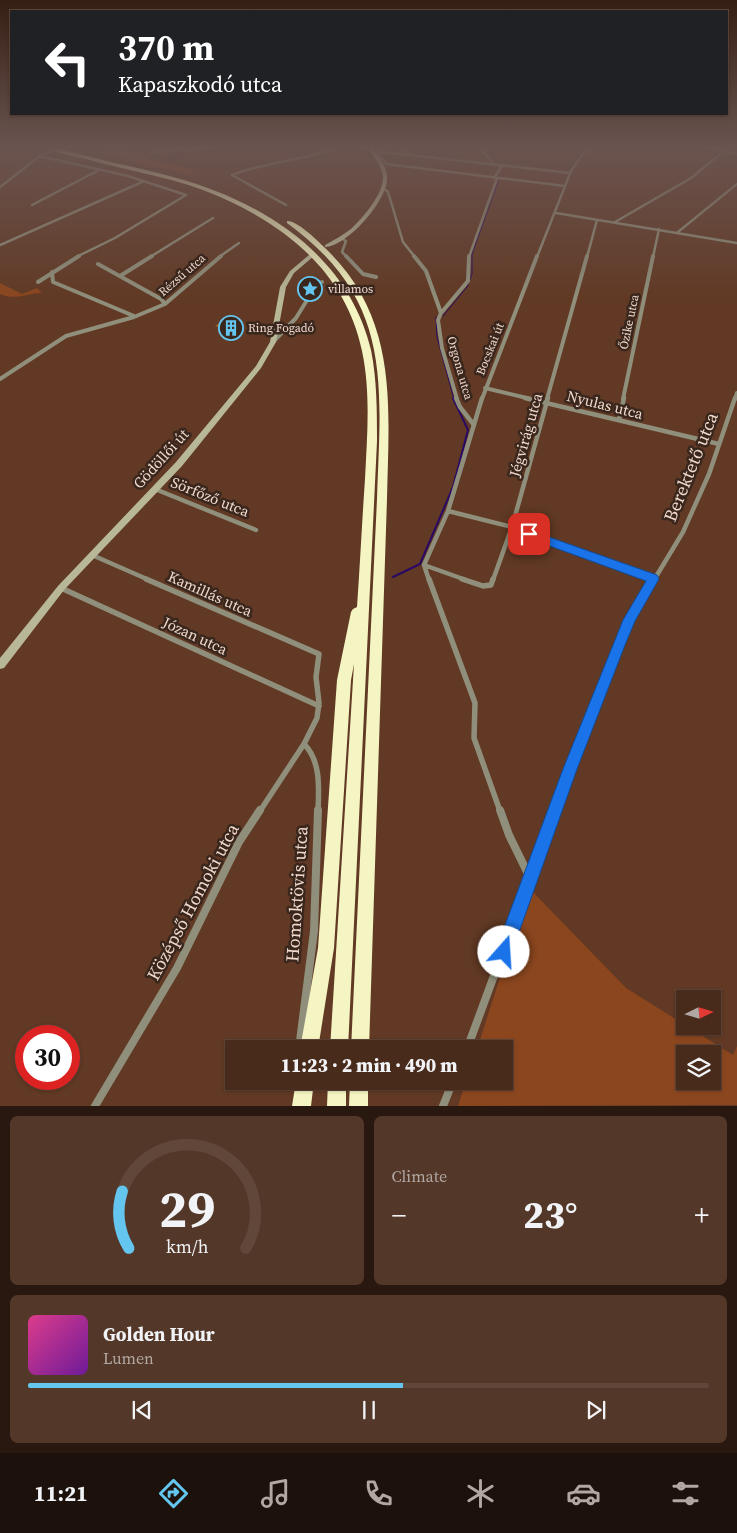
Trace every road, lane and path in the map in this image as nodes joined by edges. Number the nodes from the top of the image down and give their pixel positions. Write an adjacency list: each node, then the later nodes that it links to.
1 (46, 198): 13 (street)
2 (107, 198): 24 (street)
3 (181, 198): 28 (street)
4 (229, 198): 50 (highway)
5 (239, 198): 61 (highway)
6 (270, 198): 14 (street)
7 (378, 198): 21 (main road)
8 (390, 198): 34 (street)
9 (489, 198): 34 (street)
10 (561, 198): 15 (street, Bocskai út)
11 (660, 198): 18 (street)
12 (720, 198): 20 (street)
13 (32, 205)
14 (286, 205)
15 (556, 213): 17 (street); 38 (street, Bocskai út)
16 (213, 218): 29 (street)
17 (598, 220): 18 (street); 40 (street, Jégvirág utca)
18 (614, 222): 19 (street)
19 (659, 229): 20 (street); 41 (street, Őzike utca)
20 (678, 232): 23 (street)
21 (341, 238): 25 (main road); 30 (street)
22 (239, 242): 33 (street, Rézsű utca)
23 (737, 243)
24 (0, 245)
25 (327, 246)
26 (311, 256): 36 (main road, Gödöllői út)
27 (98, 264): 29 (street)
28 (52, 272): 31 (street); 35 (street)
29 (120, 276): 33 (street)
30 (376, 277)
31 (38, 282)
32 (322, 282): 36 (street)
33 (165, 304): 35 (street, Rézsű utca)
34 (441, 313): 42 (street, Orgona utca)
35 (134, 316): 37 (street, Rézsű utca)
36 (273, 342): 44 (main road, Gödöllői út)
37 (0, 379)
38 (485, 388): 40 (street, Nyulas utca); 42 (street, Bocskai út)
39 (737, 393): 43 (street, Berektető utca)
40 (547, 402): 41 (street, Nyulas utca); 46 (street, Jégvirág utca)
41 (619, 420): 43 (street, Nyulas utca)
42 (474, 425): 45 (street, Bocskai út)
43 (719, 444): 51 (street, Berektető utca)
44 (155, 488): 47 (street, Sörfőző utca); 48 (main road, Gödöllői út)
45 (448, 511): 46 (street); 49 (street, Bocskai út)
46 (512, 527): 49 (street, Jégvirág utca); 51 (street)
47 (256, 530)
48 (92, 556): 52 (main road, Gödöllői út); 53 (street, Kamillás utca)
49 (424, 565): 57 (street)
50 (365, 576): 59 (highway); 60 (highway)
51 (653, 579): 57 (street, Berektető utca)
52 (61, 588): 54 (main road, Gödöllői út); 55 (street, Józan utca)
53 (319, 654): 55 (street, Középső Homoki utca)
54 (0, 665)
55 (319, 706): 56 (street, Középső Homoki utca)
56 (304, 744): 58 (street, Homoktövis utca); 68 (street, Középső Homoki utca)
57 (530, 878): 62 (street, Berektető utca)
58 (300, 1040)
59 (311, 1040)
60 (339, 1040)
61 (360, 1040)
62 (471, 1040)
63 (295, 1090): 69 (street)
64 (303, 1090): 70 (highway)
65 (337, 1090): 71 (highway)
66 (359, 1090): 72 (highway)
67 (449, 1090): 73 (street)
68 (95, 1106)
69 (293, 1106)
70 (301, 1106)
71 (336, 1106)
72 (358, 1106)
73 (443, 1106)

